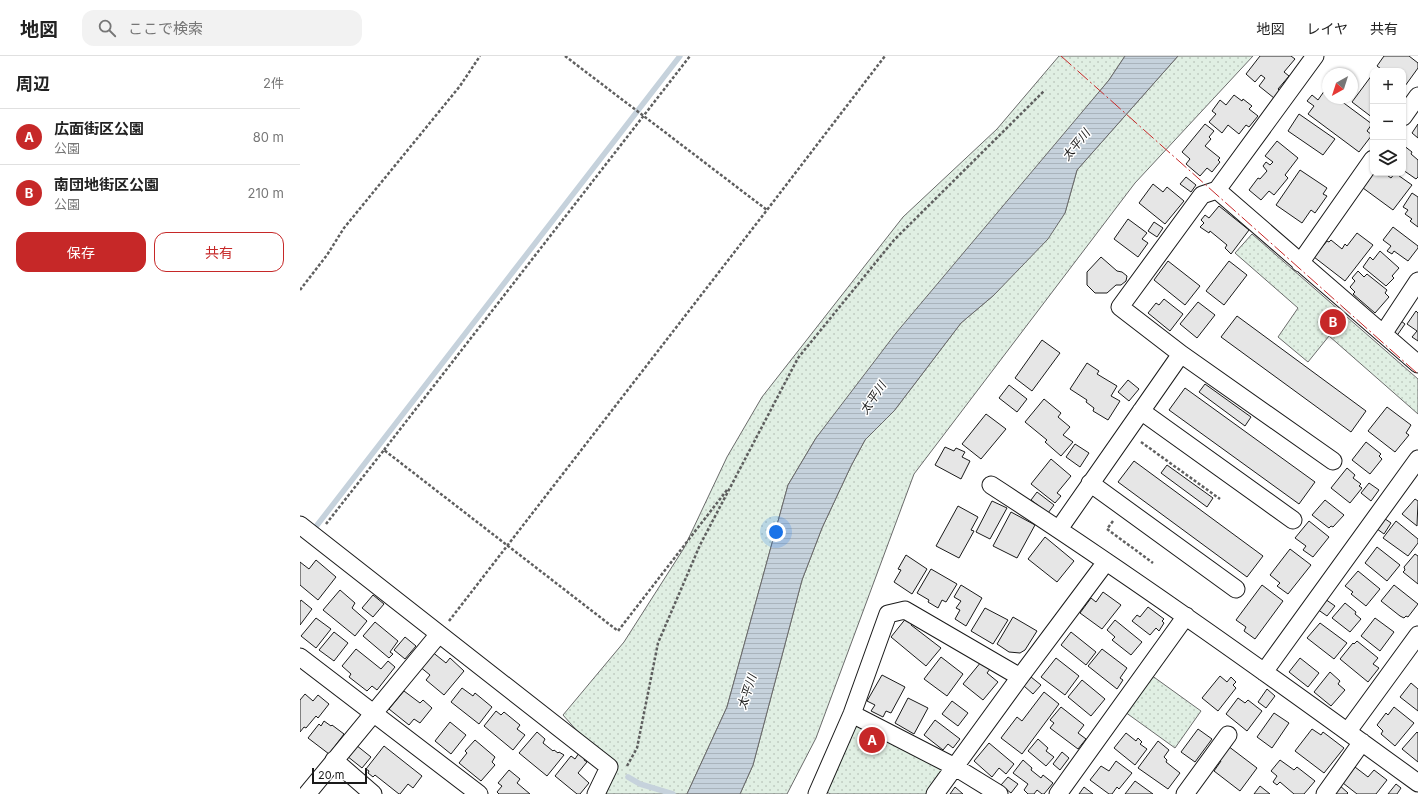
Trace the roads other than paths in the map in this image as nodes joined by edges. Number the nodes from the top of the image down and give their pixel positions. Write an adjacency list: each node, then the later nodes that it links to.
1 (1316, 56): 5 (street)
2 (1418, 96): 3 (street)
3 (1406, 113)
4 (1370, 163): 6 (street)
5 (1218, 190): 6 (street); 9 (street)
6 (1300, 262): 8 (street)
7 (1418, 281): 8 (street)
8 (1383, 334): 10 (street)
9 (1181, 354): 11 (street); 13 (street)
10 (1418, 364)
11 (1141, 411): 14 (street); 16 (street)
12 (1418, 459): 25 (street)
13 (1332, 461)
14 (1090, 483): 17 (street); 20 (street)
15 (991, 485): 17 (street)
16 (1293, 520)
17 (1059, 529): 19 (street)
18 (305, 533): 22 (street)
19 (1106, 562): 21 (street); 26 (street)
20 (1236, 589)
21 (1186, 616): 25 (street); 42 (street)
22 (439, 634): 27 (street); 38 (street)
23 (1418, 635): 29 (street)
24 (300, 657): 27 (street)
25 (1264, 672): 29 (street)
26 (1020, 677): 28 (street); 33 (street)
27 (374, 712): 32 (street); 37 (street)
28 (852, 714): 33 (street); 39 (street)
29 (1348, 732): 31 (street)
30 (1228, 735): 43 (street)
31 (1362, 742): 34 (street); 44 (street)
32 (334, 760): 35 (street); 36 (street)
33 (955, 767): 40 (street); 41 (street)
34 (1418, 783)
35 (307, 794)
36 (373, 794)
37 (479, 794)
38 (596, 794)
39 (817, 794)
40 (935, 794)
41 (999, 794)
42 (1058, 794)
43 (1185, 794)
44 (1325, 794)

